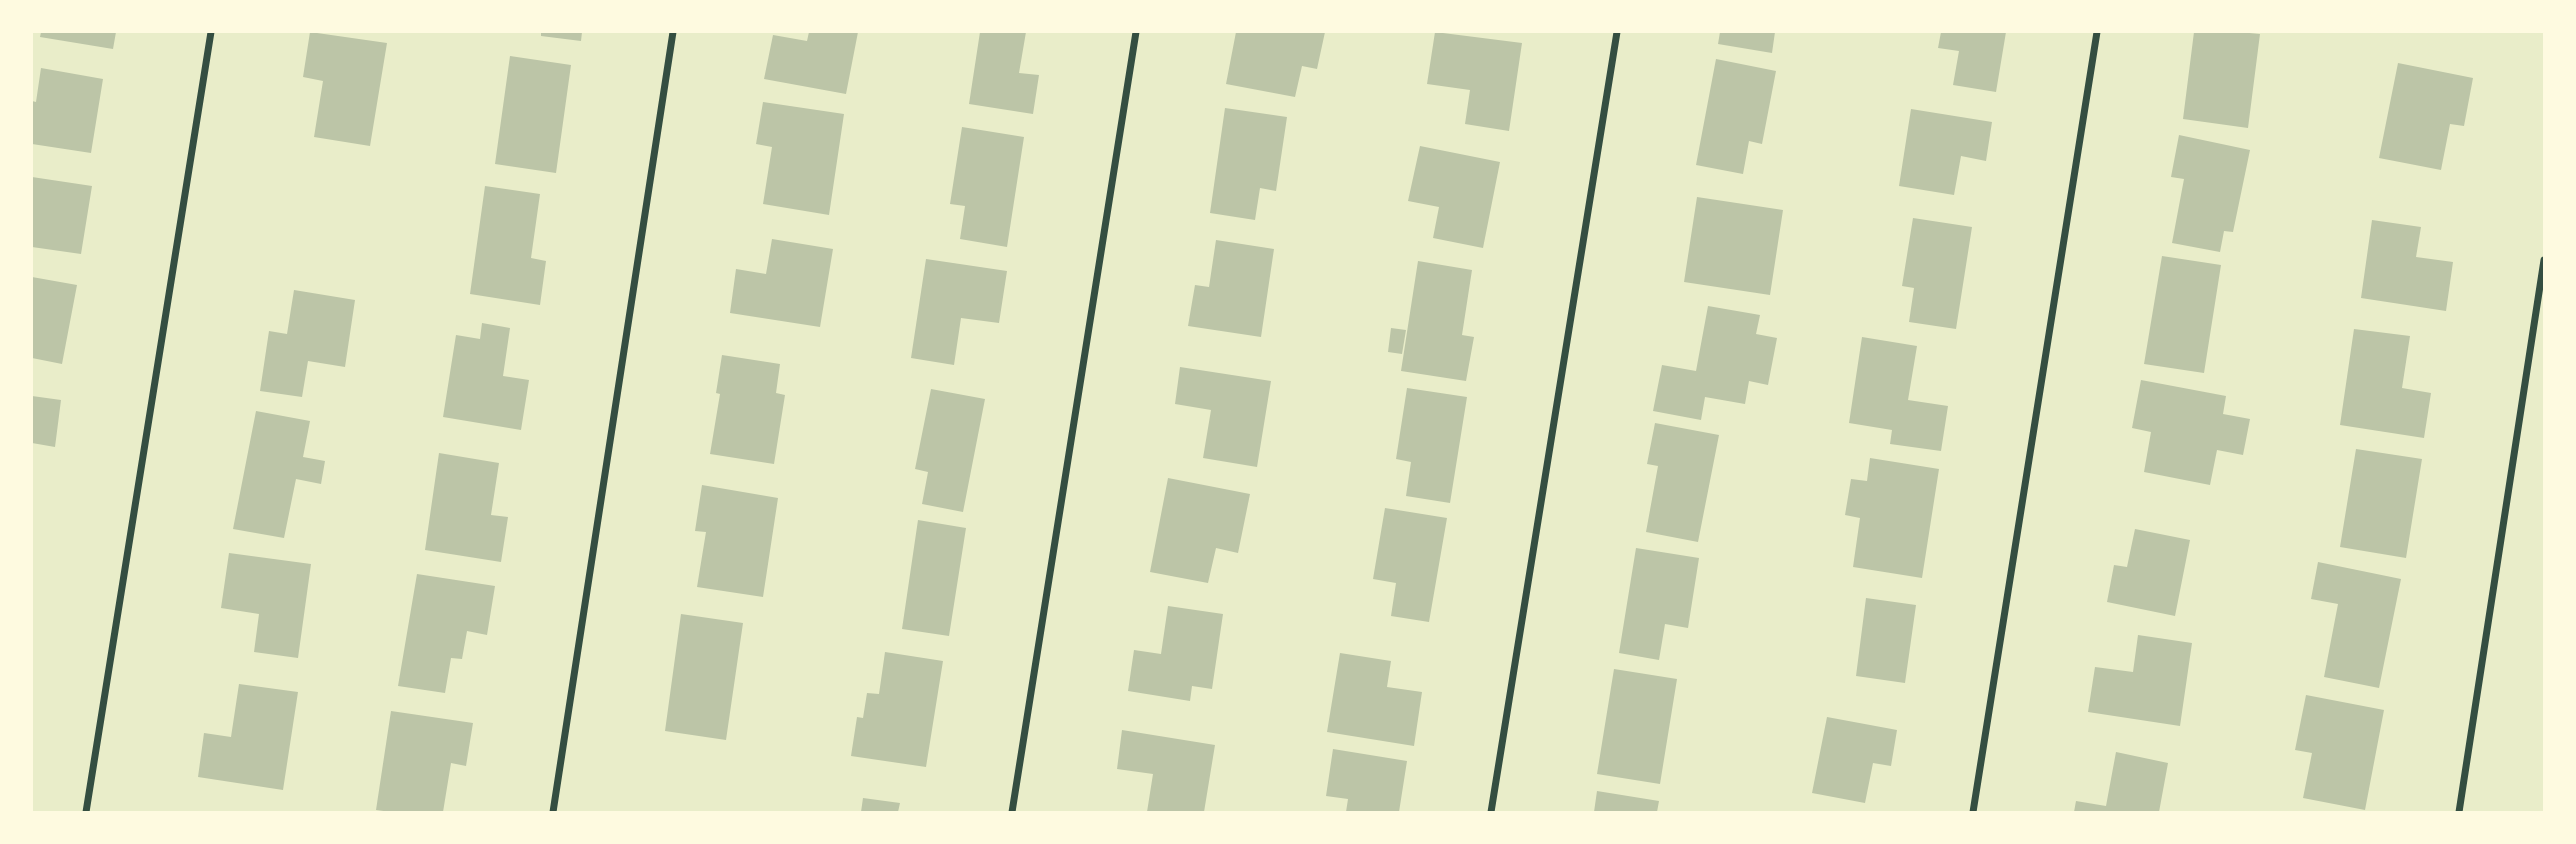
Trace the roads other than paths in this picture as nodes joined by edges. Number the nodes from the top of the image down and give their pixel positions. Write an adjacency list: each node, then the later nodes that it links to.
1 (211, 32): 7 (street)
2 (673, 32): 8 (street)
3 (1136, 32): 9 (street)
4 (1617, 32): 10 (street)
5 (2097, 32): 11 (street)
6 (2544, 260): 12 (street)
7 (86, 813)
8 (554, 813)
9 (1012, 813)
10 (1491, 813)
11 (1972, 813)
12 (2459, 813)

